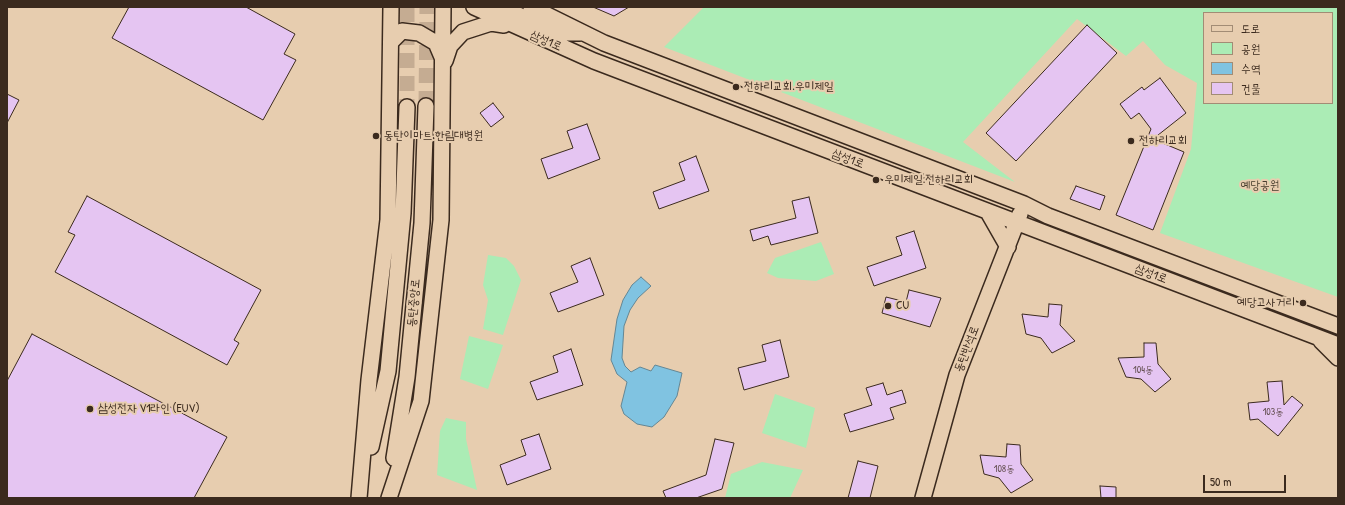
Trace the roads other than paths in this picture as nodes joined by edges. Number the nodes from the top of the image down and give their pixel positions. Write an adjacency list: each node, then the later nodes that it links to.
1 (391, 7): 8 (street)
2 (444, 7): 9 (street)
3 (501, 7): 7 (street)
4 (531, 7): 7 (street, 삼성1로)
5 (481, 9): 6 (street, 삼성1로)
6 (516, 27): 9 (street); 13 (street, 삼성1로)
7 (583, 33): 12 (street, 삼성1로)
8 (391, 42): 9 (street); 22 (street)
9 (443, 64): 23 (street)
10 (426, 106): 23 (street, 동탄중앙로)
11 (407, 107): 22 (street)
12 (1024, 204): 14 (street, 동탄반석로); 16 (street, 삼성1로)
13 (988, 212): 14 (street, 삼성1로); 15 (street)
14 (1016, 223): 15 (street, 동탄반석로); 19 (street, 삼성1로)
15 (1008, 247): 24 (street, 동탄반석로)
16 (1320, 319): 17 (street); 18 (street, 삼성1로)
17 (1338, 322)
18 (1338, 326)
19 (1314, 336): 20 (street, 삼성1로); 21 (street)
20 (1338, 345)
21 (1338, 358)
22 (359, 498)
23 (388, 498)
24 (923, 498)

